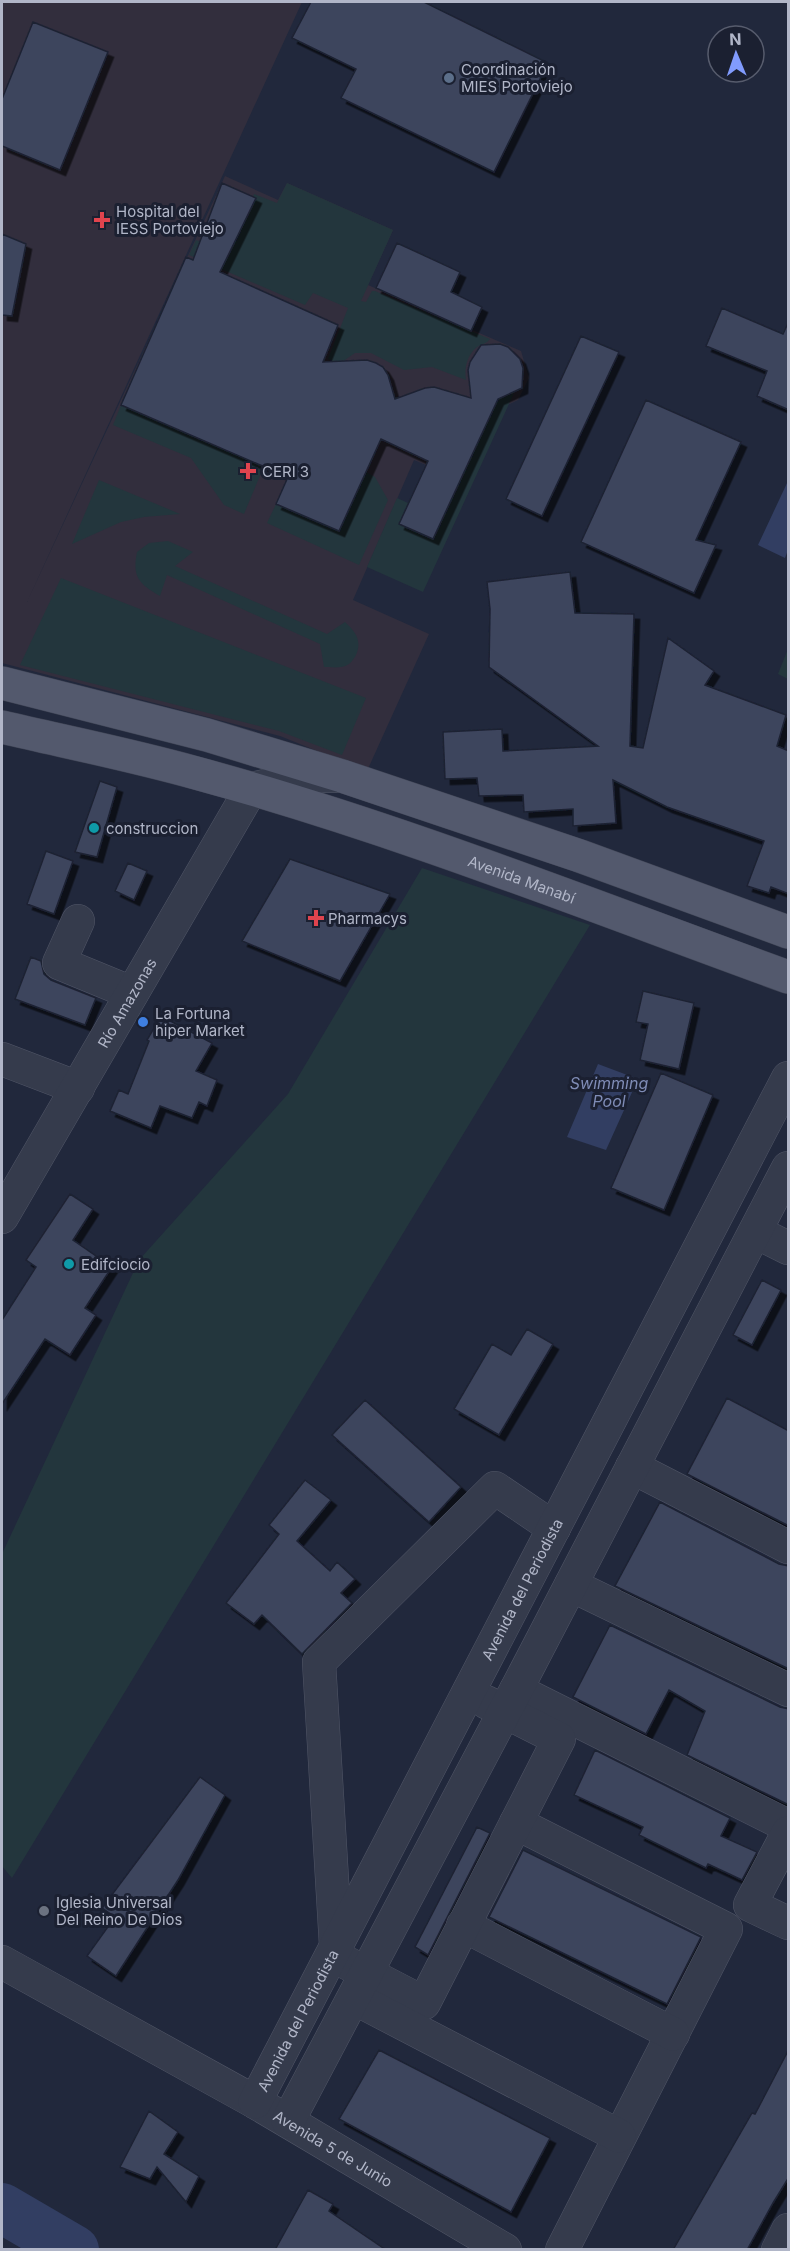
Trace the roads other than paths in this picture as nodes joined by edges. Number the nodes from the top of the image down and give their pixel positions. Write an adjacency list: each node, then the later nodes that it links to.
1 (2, 683): 3 (main road, Avenida Manabí)
2 (2, 727): 4 (main road, Avenida Manabí)
3 (342, 776): 4 (street, Avenida Manabí); 6 (main road, Avenida Manabí)
4 (251, 789): 7 (main road, Avenida Manabí); 8 (street, Río Amazonas)
5 (78, 921): 8 (street)
6 (789, 932)
7 (789, 977)
8 (132, 993): 10 (street, Río Amazonas)
9 (2, 1059): 10 (street)
10 (78, 1088): 13 (street, Río Amazonas)
11 (785, 1096): 17 (street, Avenida del Periodista)
12 (789, 1168): 14 (street)
13 (3, 1213)
14 (756, 1232): 15 (street); 16 (street)
15 (789, 1248)
16 (632, 1467): 18 (street); 19 (street)
17 (554, 1528): 21 (street, Avenida del Periodista); 28 (street)
18 (789, 1547)
19 (571, 1585): 20 (street); 22 (street)
20 (789, 1690)
21 (469, 1693): 22 (street); 28 (street, Avenida del Periodista)
22 (511, 1701): 23 (street); 24 (street); 30 (street)
23 (516, 1823): 27 (street); 31 (street)
24 (789, 1826)
25 (789, 1833): 26 (street)
26 (789, 1923)
27 (463, 1925): 30 (street); 31 (street)
28 (334, 1950): 30 (street); 32 (street, Avenida del Periodista)
29 (2, 1962): 32 (street, Avenida 5 de Junio)
30 (361, 1985): 33 (street); 34 (street)
31 (673, 2034): 34 (street)
32 (255, 2102): 33 (street, Avenida 5 de Junio)
33 (288, 2121): 36 (street, Avenida 5 de Junio)
34 (620, 2136): 37 (street)
35 (789, 2230): 38 (street)
36 (506, 2250)
37 (562, 2250)
38 (778, 2250)

